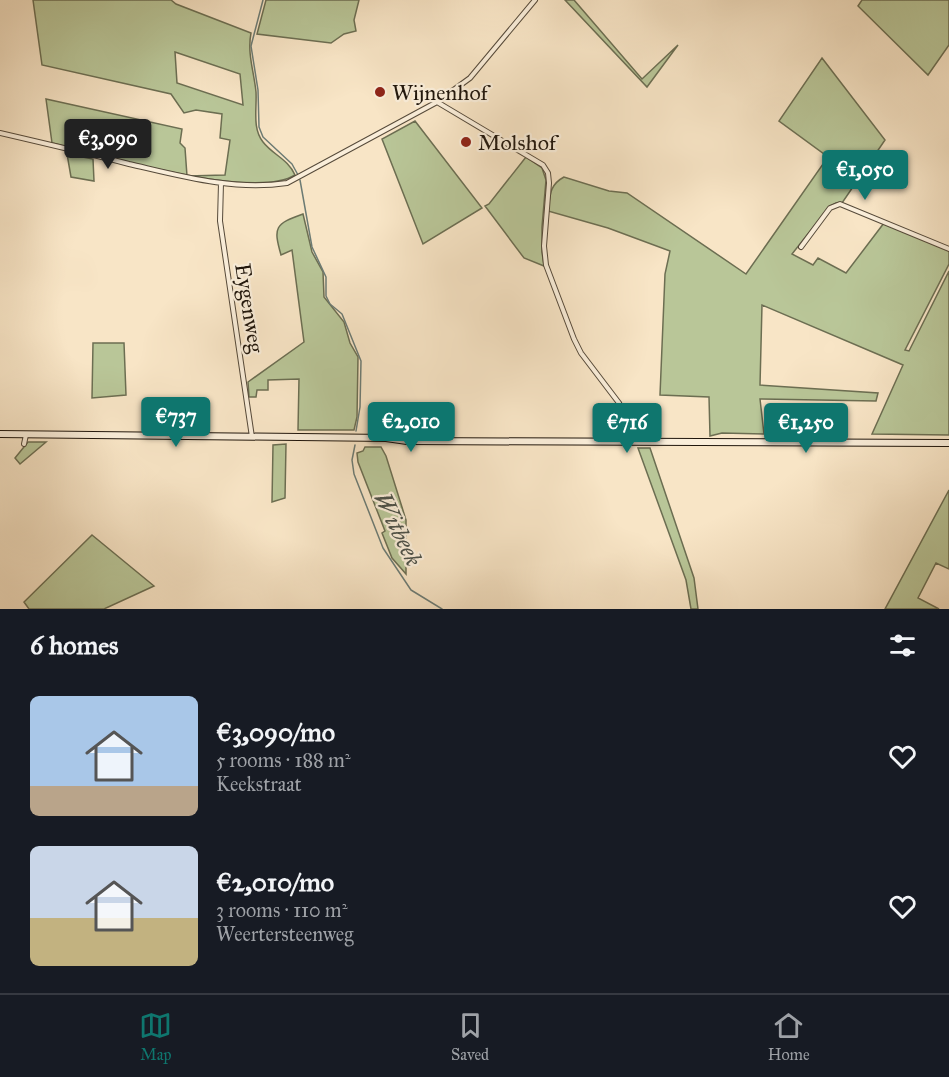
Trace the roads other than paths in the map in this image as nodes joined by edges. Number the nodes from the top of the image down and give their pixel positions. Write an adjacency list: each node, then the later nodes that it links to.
1 (535, 0): 2 (street)
2 (437, 102): 4 (street); 10 (street)
3 (0, 133): 4 (street)
4 (222, 183): 9 (street, Eygenweg)
5 (801, 247): 6 (street)
6 (949, 249)
7 (0, 434): 8 (main road)
8 (26, 435): 9 (main road); 12 (street)
9 (252, 437): 10 (main road)
10 (632, 442): 11 (main road)
11 (949, 443)
12 (24, 444)

